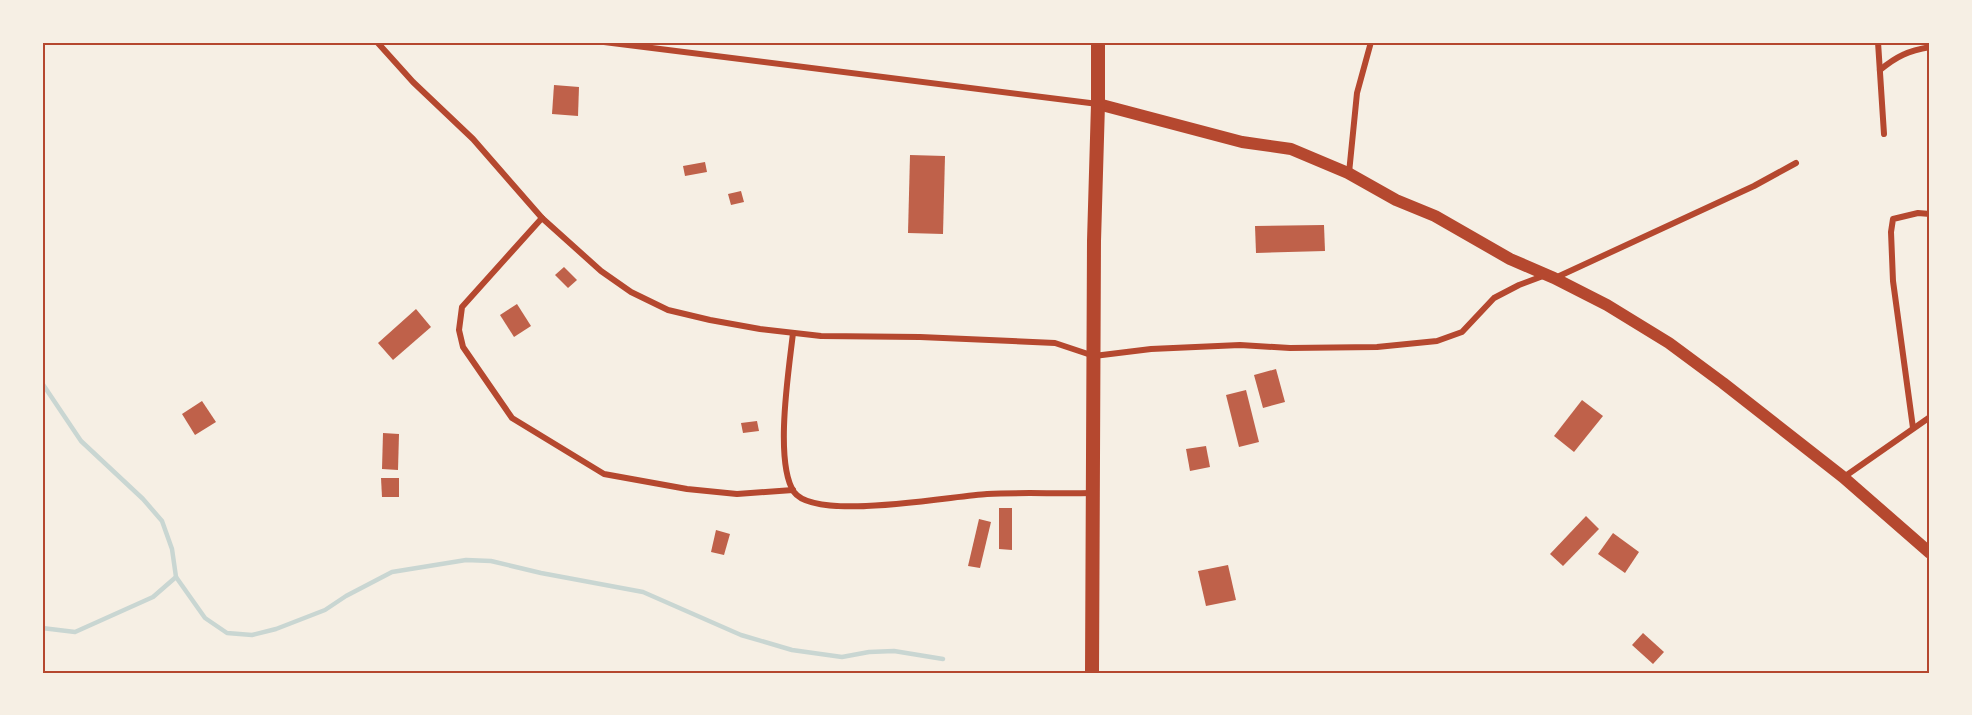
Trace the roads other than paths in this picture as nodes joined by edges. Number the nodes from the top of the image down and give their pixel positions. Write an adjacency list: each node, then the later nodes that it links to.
1 (377, 42): 13 (street)
2 (604, 42): 8 (street)
3 (1098, 42): 8 (highway)
4 (1371, 42): 11 (street)
5 (1878, 42): 7 (street)
6 (1930, 47): 7 (street)
7 (1880, 70): 9 (street)
8 (1098, 104): 11 (main road); 16 (highway)
9 (1884, 134)
10 (1796, 163): 14 (street)
11 (1348, 173): 14 (main road)
12 (1930, 214): 18 (street)
13 (542, 218): 15 (street); 20 (street)
14 (1550, 276): 16 (street); 19 (main road)
15 (793, 333): 16 (street); 20 (street)
16 (1094, 356): 21 (highway)
17 (1930, 417): 18 (street)
18 (1913, 428): 19 (street)
19 (1843, 477): 22 (main road)
20 (793, 490): 21 (street)
21 (1092, 493): 23 (highway)
22 (1930, 553)
23 (1092, 673)

